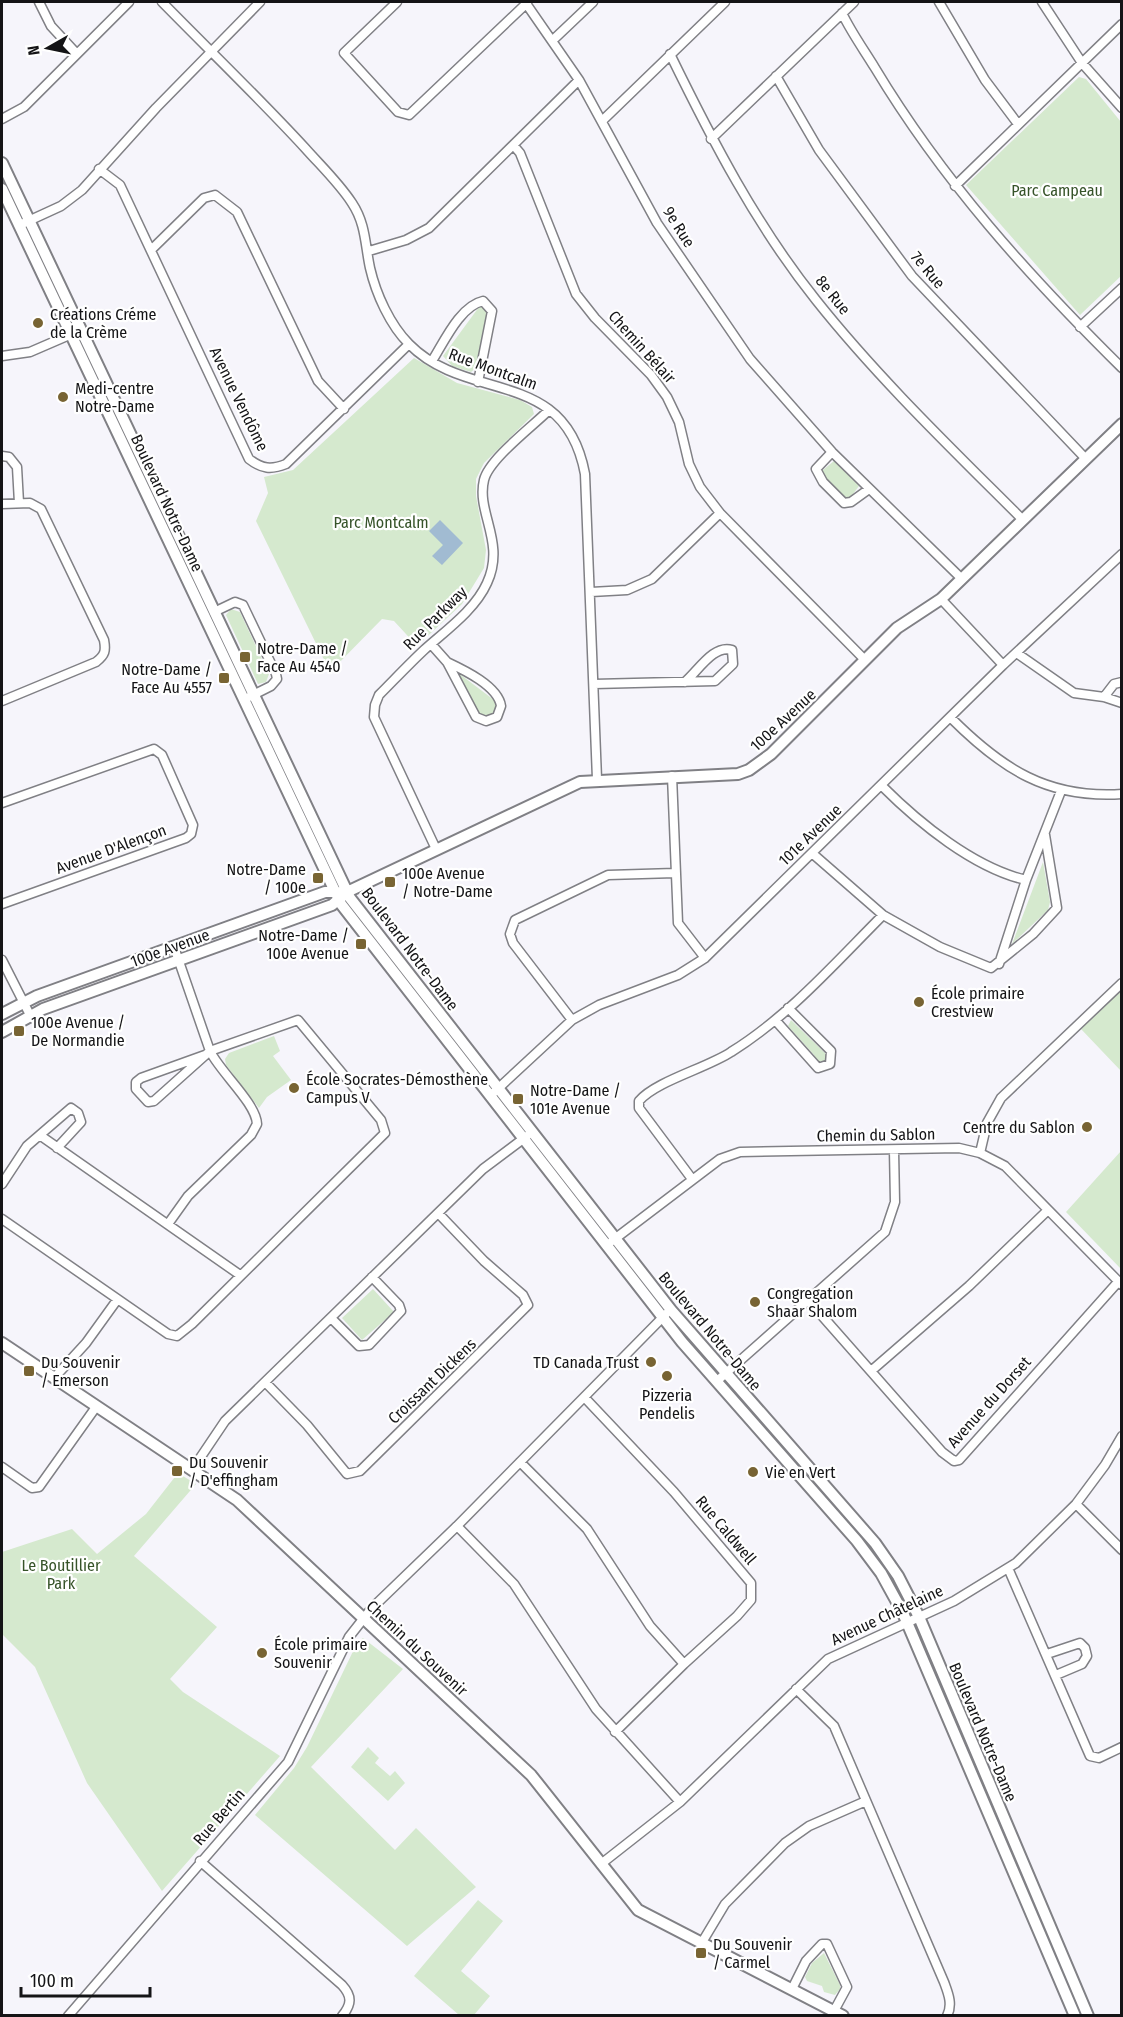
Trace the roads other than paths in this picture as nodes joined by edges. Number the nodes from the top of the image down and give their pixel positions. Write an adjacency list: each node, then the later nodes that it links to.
1 (39, 2): 16 (street)
2 (129, 2): 16 (street)
3 (162, 2): 15 (street, Rue Montcalm)
4 (260, 2): 15 (street)
5 (397, 2): 6 (street)
6 (526, 2): 14 (street, 9e Rue)
7 (593, 2): 14 (street)
8 (725, 2): 17 (street)
9 (854, 2): 12 (street)
10 (939, 2): 24 (street)
11 (1042, 2): 18 (street)
12 (842, 13): 19 (street); 29 (street)
13 (1122, 24): 18 (street)
14 (553, 40): 20 (street, 9e Rue)
15 (210, 51): 28 (street); 33 (street, Rue Montcalm)
16 (76, 53): 22 (street)
17 (670, 54): 23 (street); 25 (street, 8e Rue)
18 (1082, 63): 21 (street); 24 (street)
19 (776, 76): 25 (street); 47 (street, 7e Rue)
20 (579, 80): 23 (street, 9e Rue); 26 (street)
21 (1122, 108)
22 (2, 119)
23 (603, 120): 45 (street, 9e Rue)
24 (1018, 124): 29 (street)
25 (711, 139): 52 (street, 8e Rue)
26 (514, 146): 33 (street); 51 (street, Chemin Bélair)
27 (2, 162): 31 (street, Boulevard Notre-Dame)
28 (99, 169): 31 (street); 32 (street, Avenue Vendôme)
29 (955, 186): 35 (street)
30 (2, 189): 31 (street, Boulevard Notre-Dame)
31 (24, 223): 36 (street, Boulevard Notre-Dame)
32 (151, 250): 42 (street); 42 (street, Avenue Vendôme)
33 (369, 251): 37 (street, Rue Montcalm)
34 (1122, 288): 35 (street)
35 (1080, 327): 40 (street)
36 (76, 332): 38 (street); 57 (street, Boulevard Notre-Dame); 66 (street, Boulevard Notre-Dame)
37 (409, 344): 39 (street, Rue Montcalm); 42 (street, Avenue Vendôme)
38 (2, 356)
39 (432, 361): 41 (street, Rue Montcalm); 41 (street)
40 (1122, 368)
41 (478, 382): 43 (street, Rue Montcalm)
42 (344, 409)
43 (549, 410): 55 (street, Rue Montcalm); 58 (street, Rue Parkway)
44 (1122, 424): 47 (street, 100e Avenue)
45 (832, 452): 48 (street, 9e Rue); 48 (street)
46 (2, 456): 49 (street)
47 (1086, 459): 52 (street, 100e Avenue)
48 (869, 489): 54 (street, 9e Rue)
49 (19, 502): 50 (street); 68 (street)
50 (2, 504)
51 (720, 513): 55 (street); 60 (street, Chemin Bélair)
52 (1022, 519): 54 (street, 100e Avenue)
53 (1122, 554): 59 (street, 101e Avenue)
54 (962, 579): 56 (street, 100e Avenue)
55 (591, 592): 65 (street, Rue Montcalm)
56 (941, 600): 60 (street, 100e Avenue); 62 (street)
57 (214, 612): 66 (street, Boulevard Notre-Dame); 66 (street)
58 (431, 644): 61 (street); 78 (street, Rue Parkway)
59 (1018, 654): 62 (street, 101e Avenue); 67 (street)
60 (865, 660): 71 (street, 100e Avenue)
61 (447, 662): 61 (street)
62 (1003, 665): 70 (street, 101e Avenue)
63 (685, 682): 63 (street); 65 (street)
64 (1122, 682): 67 (street)
65 (594, 684): 72 (street, Rue Montcalm)
66 (248, 697): 82 (street, Boulevard Notre-Dame)
67 (1104, 697): 69 (street)
68 (2, 701)
69 (1122, 703)
70 (951, 718): 73 (street, 101e Avenue); 74 (street)
71 (672, 776): 72 (street, 100e Avenue); 80 (street)
72 (597, 779): 78 (street, 100e Avenue)
73 (882, 786): 79 (street, 101e Avenue); 81 (street)
74 (1061, 791): 75 (street); 77 (street)
75 (1122, 794)
76 (2, 803): 83 (street, Avenue D'Alençon)
77 (1045, 835): 81 (street); 89 (street)
78 (436, 849): 82 (street, 100e Avenue)
79 (813, 854): 84 (street); 86 (street, 101e Avenue)
80 (675, 873): 86 (street); 95 (street)
81 (1026, 880): 89 (street)
82 (340, 895): 85 (street, 100e Avenue); 88 (street, 100e Avenue); 99 (street, Boulevard Notre-Dame)
83 (2, 904)
84 (884, 915): 89 (street); 92 (street)
85 (174, 947): 88 (street); 91 (street, 100e Avenue)
86 (705, 958): 95 (street, 101e Avenue)
87 (2, 960): 91 (street)
88 (178, 961): 94 (street, 100e Avenue); 98 (street)
89 (999, 964)
90 (1122, 982): 104 (street)
91 (23, 1002): 93 (street, 100e Avenue); 94 (street)
92 (788, 1008): 96 (street); 96 (street)
93 (2, 1014)
94 (30, 1015): 97 (street, 100e Avenue)
95 (572, 1020): 99 (street, 101e Avenue)
96 (776, 1021): 105 (street)
97 (2, 1032)
98 (207, 1053): 98 (street); 110 (street); 112 (street)
99 (495, 1092): 100 (street, Boulevard Notre-Dame)
100 (528, 1135): 108 (street); 111 (street, Boulevard Notre-Dame)
101 (41, 1136): 102 (street); 102 (street); 106 (street)
102 (57, 1148): 110 (street)
103 (894, 1150): 104 (street, Chemin du Sablon); 105 (street, Chemin du Sablon); 116 (street)
104 (980, 1153): 107 (street, Chemin du Sablon)
105 (692, 1179): 111 (street, Chemin du Sablon)
106 (2, 1184)
107 (1048, 1210): 114 (street, Chemin du Sablon); 120 (street)
108 (438, 1213): 113 (street); 124 (street, Croissant Dickens)
109 (2, 1219): 115 (street)
110 (168, 1224): 112 (street)
111 (611, 1242): 117 (street, Boulevard Notre-Dame)
112 (240, 1275): 115 (street)
113 (372, 1277): 118 (street); 118 (street)
114 (1120, 1283): 120 (street, Avenue du Dorset)
115 (117, 1299): 122 (street)
116 (809, 1301): 120 (street, Avenue du Dorset); 121 (street)
117 (667, 1314): 121 (street, Boulevard Notre-Dame); 123 (street, Boulevard Notre-Dame); 125 (street, Rue Bertin)
118 (331, 1318): 124 (street)
119 (2, 1343): 122 (street, Chemin du Souvenir)
120 (871, 1371)
121 (726, 1373): 123 (street); 135 (street, Boulevard Notre-Dame)
122 (54, 1378): 126 (street, Chemin du Souvenir)
123 (717, 1381): 137 (street, Boulevard Notre-Dame)
124 (265, 1382): 130 (street)
125 (585, 1398): 128 (street, Rue Bertin); 139 (street, Rue Caldwell)
126 (96, 1407): 129 (street); 130 (street, Chemin du Souvenir)
127 (1122, 1436): 131 (street, Avenue Châtelaine)
128 (520, 1462): 132 (street, Rue Bertin); 139 (street)
129 (2, 1467)
130 (192, 1470): 136 (street, Chemin du Souvenir)
131 (1077, 1504): 133 (street); 134 (street, Avenue Châtelaine)
132 (457, 1526): 136 (street, Rue Bertin); 142 (street)
133 (1122, 1550)
134 (1008, 1568): 135 (street, Avenue Châtelaine); 138 (street)
135 (919, 1617): 137 (street, Avenue Châtelaine); 155 (street, Boulevard Notre-Dame)
136 (363, 1618): 146 (street, Rue Bertin); 147 (street, Chemin du Souvenir)
137 (907, 1622): 141 (street, Avenue Châtelaine); 154 (street, Boulevard Notre-Dame)
138 (1047, 1653): 140 (street); 140 (street)
139 (684, 1664): 142 (street, Rue Caldwell)
140 (1056, 1675): 143 (street)
141 (796, 1689): 144 (street); 145 (street, Avenue Châtelaine)
142 (615, 1732): 145 (street)
143 (1122, 1747)
144 (866, 1801): 148 (street); 153 (street)
145 (680, 1802): 147 (street, Avenue Châtelaine)
146 (200, 1861): 151 (street, Rue Bertin); 152 (street)
147 (601, 1864): 148 (street, Chemin du Souvenir)
148 (701, 1944): 149 (street, Chemin du Souvenir)
149 (792, 1989): 150 (street, Chemin du Souvenir); 150 (street, Chemin du Souvenir)
150 (839, 2013)
151 (68, 2016)
152 (342, 2016)
153 (947, 2016)
154 (1075, 2016)
155 (1088, 2016)

